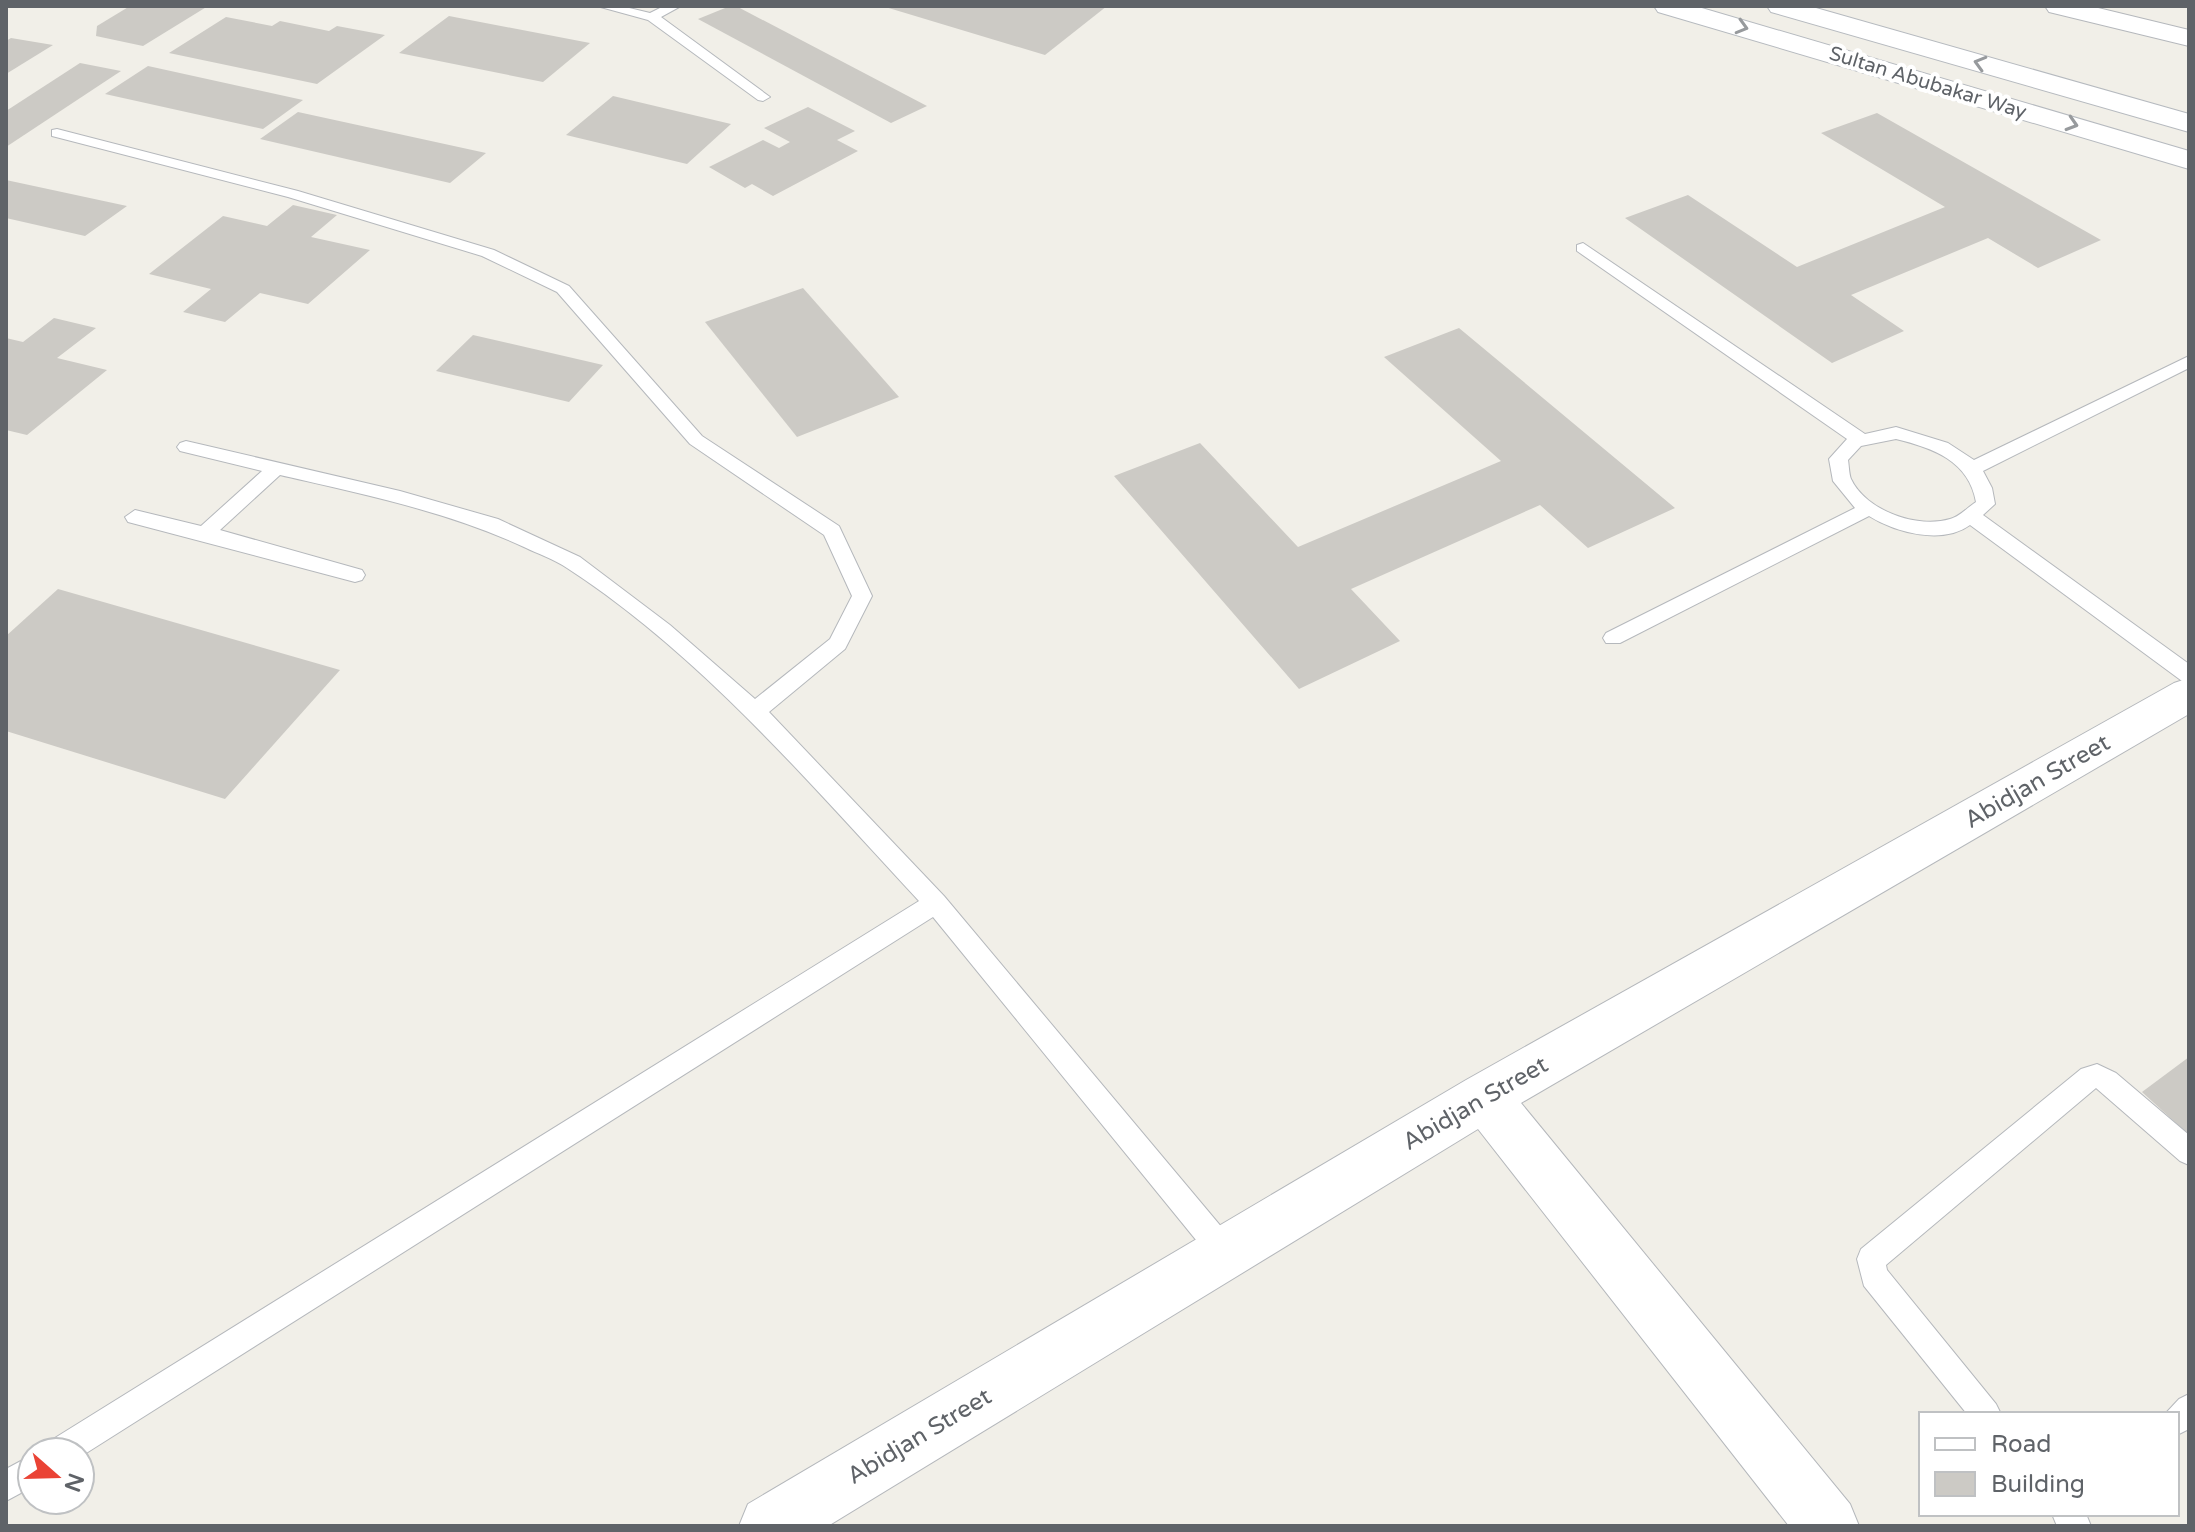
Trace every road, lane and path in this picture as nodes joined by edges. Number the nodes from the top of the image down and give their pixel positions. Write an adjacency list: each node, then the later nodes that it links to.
1 (604, 6): 7 (lane)
2 (674, 6): 7 (lane)
3 (1667, 6): 12 (street, Sultan Abubakar Way, one-way to 12)
4 (1780, 6): 10 (street, Sultan Abubakar Way, one-way to 4)
5 (2058, 6): 8 (street)
6 (2162, 6): 8 (street)
7 (652, 17): 9 (lane)
8 (2179, 36)
9 (763, 97)
10 (2189, 123)
11 (57, 133): 27 (lane)
12 (2189, 160)
13 (1583, 248): 15 (lane)
14 (2189, 361): 18 (lane)
15 (1860, 439): 18 (lane); 19 (lane)
16 (186, 447): 17 (lane)
17 (276, 468): 22 (lane); 27 (lane)
18 (1973, 468): 21 (lane)
19 (1868, 509): 21 (lane); 24 (lane)
20 (135, 517): 22 (lane)
21 (1974, 518): 25 (lane)
22 (205, 533): 23 (lane)
23 (355, 575)
24 (1613, 638)
25 (2189, 675)
26 (2189, 694): 29 (street, Abidjan Street)
27 (755, 711): 28 (lane)
28 (936, 903): 31 (lane); 33 (lane)
29 (1484, 1097): 31 (street, Abidjan Street); 35 (street)
30 (2189, 1152): 32 (lane)
31 (1224, 1252): 34 (street, Abidjan Street)
32 (1984, 1412)
33 (87, 1436)
34 (770, 1526)
35 (1828, 1526)

